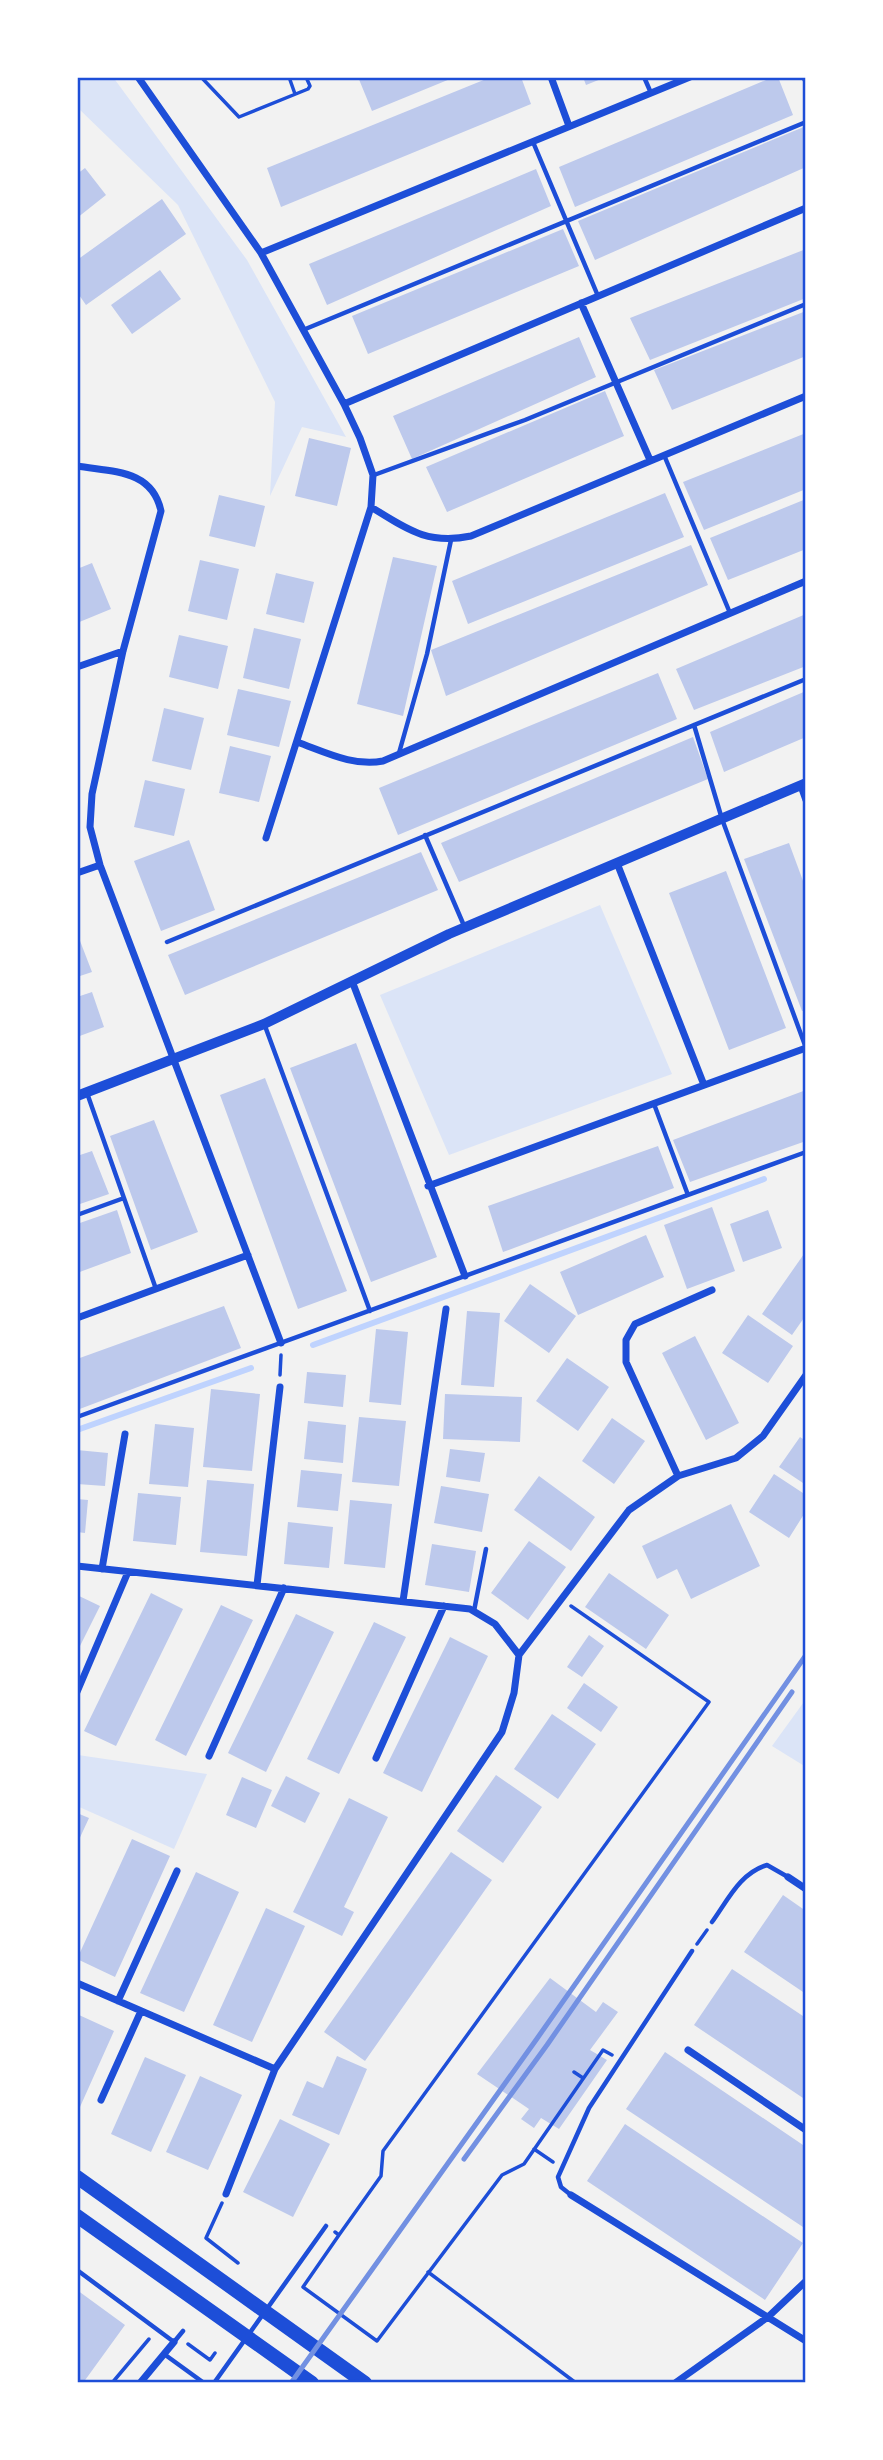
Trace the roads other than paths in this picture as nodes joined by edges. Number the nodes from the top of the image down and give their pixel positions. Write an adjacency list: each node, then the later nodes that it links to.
1 (138, 77): 11 (street)
2 (551, 77): 7 (street)
3 (644, 77): 5 (lane)
4 (690, 77): 5 (street)
5 (651, 93): 7 (street)
6 (806, 122): 10 (lane)
7 (569, 126): 8 (street)
8 (533, 141): 10 (lane); 11 (street)
9 (806, 208): 12 (street)
10 (567, 221): 12 (lane); 15 (lane)
11 (261, 253): 15 (street)
12 (598, 296): 13 (street)
13 (581, 303): 16 (street); 18 (street)
14 (806, 304): 16 (lane)
15 (303, 330): 18 (street)
16 (615, 382): 20 (street); 22 (lane)
17 (806, 396): 19 (street)
18 (344, 404): 22 (street)
19 (663, 454): 20 (street); 26 (lane)
20 (650, 460): 24 (street)
21 (77, 466): 27 (street)
22 (373, 475): 23 (street)
23 (371, 507): 24 (street); 31 (street)
24 (451, 540): 32 (lane)
25 (806, 581): 26 (street)
26 (730, 613): 32 (street)
27 (122, 651): 28 (street); 39 (street)
28 (77, 667)
29 (806, 679): 30 (lane)
30 (694, 725): 35 (lane); 36 (lane)
31 (297, 742): 32 (street); 37 (street)
32 (398, 754)
33 (803, 785): 34 (street); 35 (street)
34 (806, 800)
35 (722, 819): 38 (street); 45 (lane)
36 (425, 835): 41 (lane); 42 (lane)
37 (266, 838)
38 (617, 863): 41 (street); 47 (street)
39 (100, 864): 40 (street); 46 (street)
40 (77, 873)
41 (465, 928): 43 (street)
42 (167, 942)
43 (352, 981): 44 (street); 51 (street)
44 (264, 1024): 46 (street); 60 (lane)
45 (806, 1048): 47 (street)
46 (174, 1059): 48 (street); 55 (street)
47 (704, 1085): 49 (street)
48 (82, 1094): 53 (lane)
49 (654, 1103): 51 (street); 52 (lane)
50 (806, 1152): 52 (lane)
51 (429, 1186): 56 (street)
52 (688, 1195): 56 (lane)
53 (124, 1198): 54 (lane); 57 (lane)
54 (77, 1215)
55 (248, 1255): 57 (street); 62 (street)
56 (465, 1276): 60 (lane)
57 (156, 1289): 61 (street)
58 (712, 1290): 67 (street)
59 (446, 1309): 74 (street)
60 (370, 1311): 62 (lane)
61 (77, 1318)
62 (281, 1343): 65 (lane)
63 (806, 1374): 67 (street)
64 (280, 1387): 72 (street)
65 (77, 1417)
66 (125, 1434): 70 (street)
67 (678, 1476): 77 (street)
68 (486, 1549): 76 (lane)
69 (77, 1566): 70 (street)
70 (102, 1569): 71 (street)
71 (128, 1572): 72 (street); 78 (street)
72 (257, 1585): 73 (street)
73 (284, 1588): 74 (street); 79 (street)
74 (402, 1601): 75 (street)
75 (444, 1606): 76 (street); 80 (street)
76 (474, 1611): 77 (street)
77 (519, 1655): 90 (street)
78 (77, 1692)
79 (209, 1756)
80 (376, 1758)
81 (177, 1871): 87 (street)
82 (788, 1877): 83 (street); 84 (lane)
83 (806, 1889)
84 (712, 1922)
85 (692, 1951): 95 (lane)
86 (77, 1983): 87 (street)
87 (118, 2001): 88 (street)
88 (141, 2011): 90 (street); 91 (street)
89 (688, 2050): 92 (street)
90 (275, 2069): 94 (street)
91 (101, 2100)
92 (806, 2130)
93 (77, 2177): 109 (main road)
94 (226, 2193)
95 (571, 2194): 100 (street)
96 (77, 2216): 108 (main road)
97 (326, 2226): 107 (lane)
98 (77, 2270): 103 (lane)
99 (806, 2281): 100 (street)
100 (768, 2317): 102 (street); 110 (street)
101 (183, 2331): 103 (lane)
102 (806, 2340)
103 (174, 2342): 104 (street)
104 (164, 2354): 105 (street); 106 (lane)
105 (140, 2383)
106 (204, 2383)
107 (214, 2383)
108 (312, 2383)
109 (365, 2383)
110 (675, 2383)

